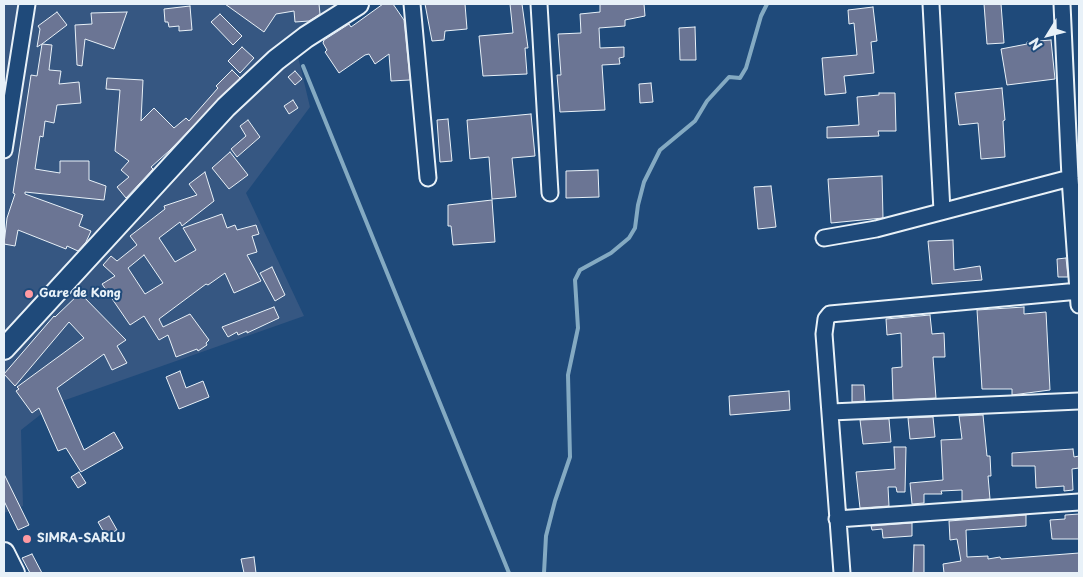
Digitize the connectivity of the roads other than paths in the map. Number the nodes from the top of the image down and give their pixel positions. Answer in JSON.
{"nodes":[{"id":1,"x":27,"y":4,"type":"edge"},
{"id":2,"x":358,"y":4,"type":"edge"},
{"id":3,"x":412,"y":4,"type":"edge"},
{"id":4,"x":539,"y":4,"type":"edge"},
{"id":5,"x":931,"y":4,"type":"edge"},
{"id":6,"x":1062,"y":4,"type":"edge"},
{"id":7,"x":4,"y":150,"type":"edge"},
{"id":8,"x":428,"y":178,"type":"dead end"},
{"id":9,"x":1070,"y":178,"type":"junction"},
{"id":10,"x":550,"y":193,"type":"dead end"},
{"id":11,"x":942,"y":211,"type":"junction"},
{"id":12,"x":824,"y":238,"type":"dead end"},
{"id":13,"x":1079,"y":295,"type":"edge"},
{"id":14,"x":4,"y":349,"type":"edge"},
{"id":15,"x":1079,"y":401,"type":"edge"},
{"id":16,"x":831,"y":412,"type":"junction"},
{"id":17,"x":1079,"y":502,"type":"edge"},
{"id":18,"x":837,"y":519,"type":"junction"},
{"id":19,"x":4,"y":553,"type":"edge"},
{"id":20,"x":14,"y":573,"type":"edge"},
{"id":21,"x":842,"y":573,"type":"edge"}],
"edges":[{"from":1,"to":7,"type":"street"},
{"from":2,"to":14,"type":"main road"},
{"from":3,"to":8,"type":"street"},
{"from":4,"to":10,"type":"street"},
{"from":5,"to":11,"type":"street"},
{"from":6,"to":9,"type":"street"},
{"from":9,"to":11,"type":"street"},
{"from":9,"to":13,"type":"street"},
{"from":11,"to":12,"type":"street"},
{"from":13,"to":16,"type":"street"},
{"from":15,"to":16,"type":"street"},
{"from":16,"to":18,"type":"street"},
{"from":17,"to":18,"type":"street"},
{"from":18,"to":21,"type":"street"},
{"from":19,"to":20,"type":"main road"}]}
